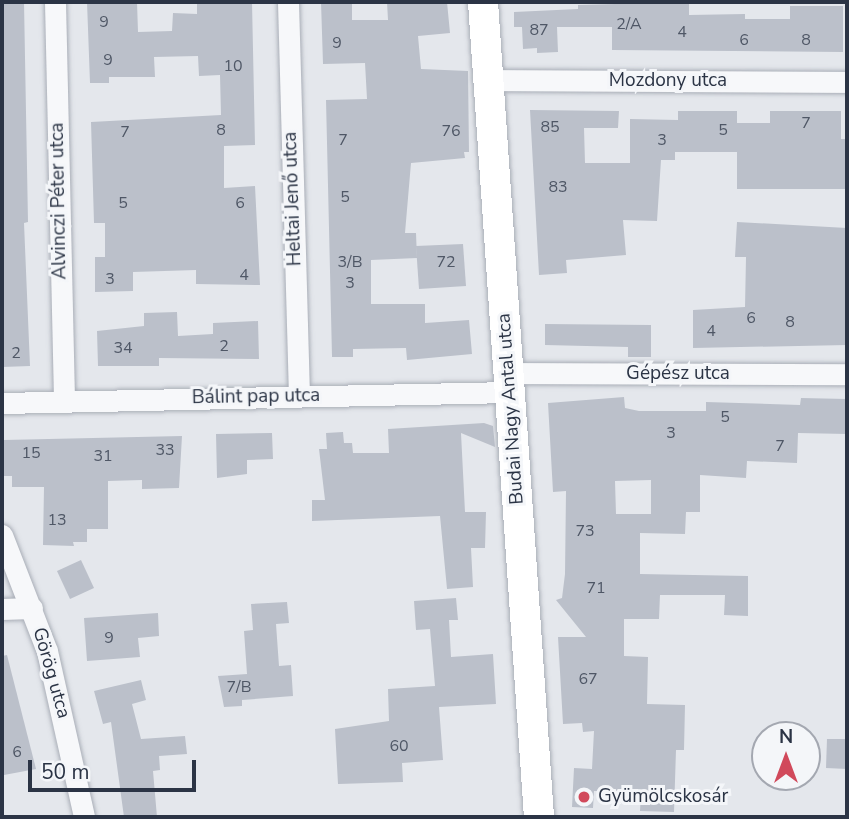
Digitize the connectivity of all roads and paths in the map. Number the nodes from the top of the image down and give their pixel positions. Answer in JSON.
{"nodes":[{"id":1,"x":55,"y":2,"type":"edge"},
{"id":2,"x":288,"y":2,"type":"edge"},
{"id":3,"x":483,"y":2,"type":"edge"},
{"id":4,"x":488,"y":80,"type":"junction"},
{"id":5,"x":847,"y":82,"type":"edge"},
{"id":6,"x":847,"y":374,"type":"edge"},
{"id":7,"x":510,"y":382,"type":"junction"},
{"id":8,"x":299,"y":396,"type":"junction"},
{"id":9,"x":64,"y":401,"type":"junction"},
{"id":10,"x":2,"y":403,"type":"edge"},
{"id":11,"x":2,"y":535,"type":"edge"},
{"id":12,"x":32,"y":608,"type":"junction"},
{"id":13,"x":2,"y":609,"type":"edge"},
{"id":14,"x":84,"y":817,"type":"edge"},
{"id":15,"x":539,"y":817,"type":"edge"}],
"edges":[{"from":1,"to":9,"type":"street","name":"Alvinczi Péter utca"},
{"from":2,"to":8,"type":"street","name":"Heltai Jenő utca"},
{"from":3,"to":4,"type":"street","name":"Budai Nagy Antal utca"},
{"from":4,"to":5,"type":"street","name":"Mozdony utca"},
{"from":4,"to":7,"type":"street","name":"Budai Nagy Antal utca"},
{"from":6,"to":7,"type":"street","name":"Gépész utca"},
{"from":7,"to":8,"type":"street","name":"Bálint pap utca"},
{"from":7,"to":15,"type":"street","name":"Budai Nagy Antal utca"},
{"from":8,"to":9,"type":"street","name":"Bálint pap utca"},
{"from":9,"to":10,"type":"street","name":"Bálint pap utca"},
{"from":11,"to":12,"type":"street","name":"Görög utca"},
{"from":12,"to":13,"type":"street"},
{"from":12,"to":14,"type":"street","name":"Görög utca"}]}
